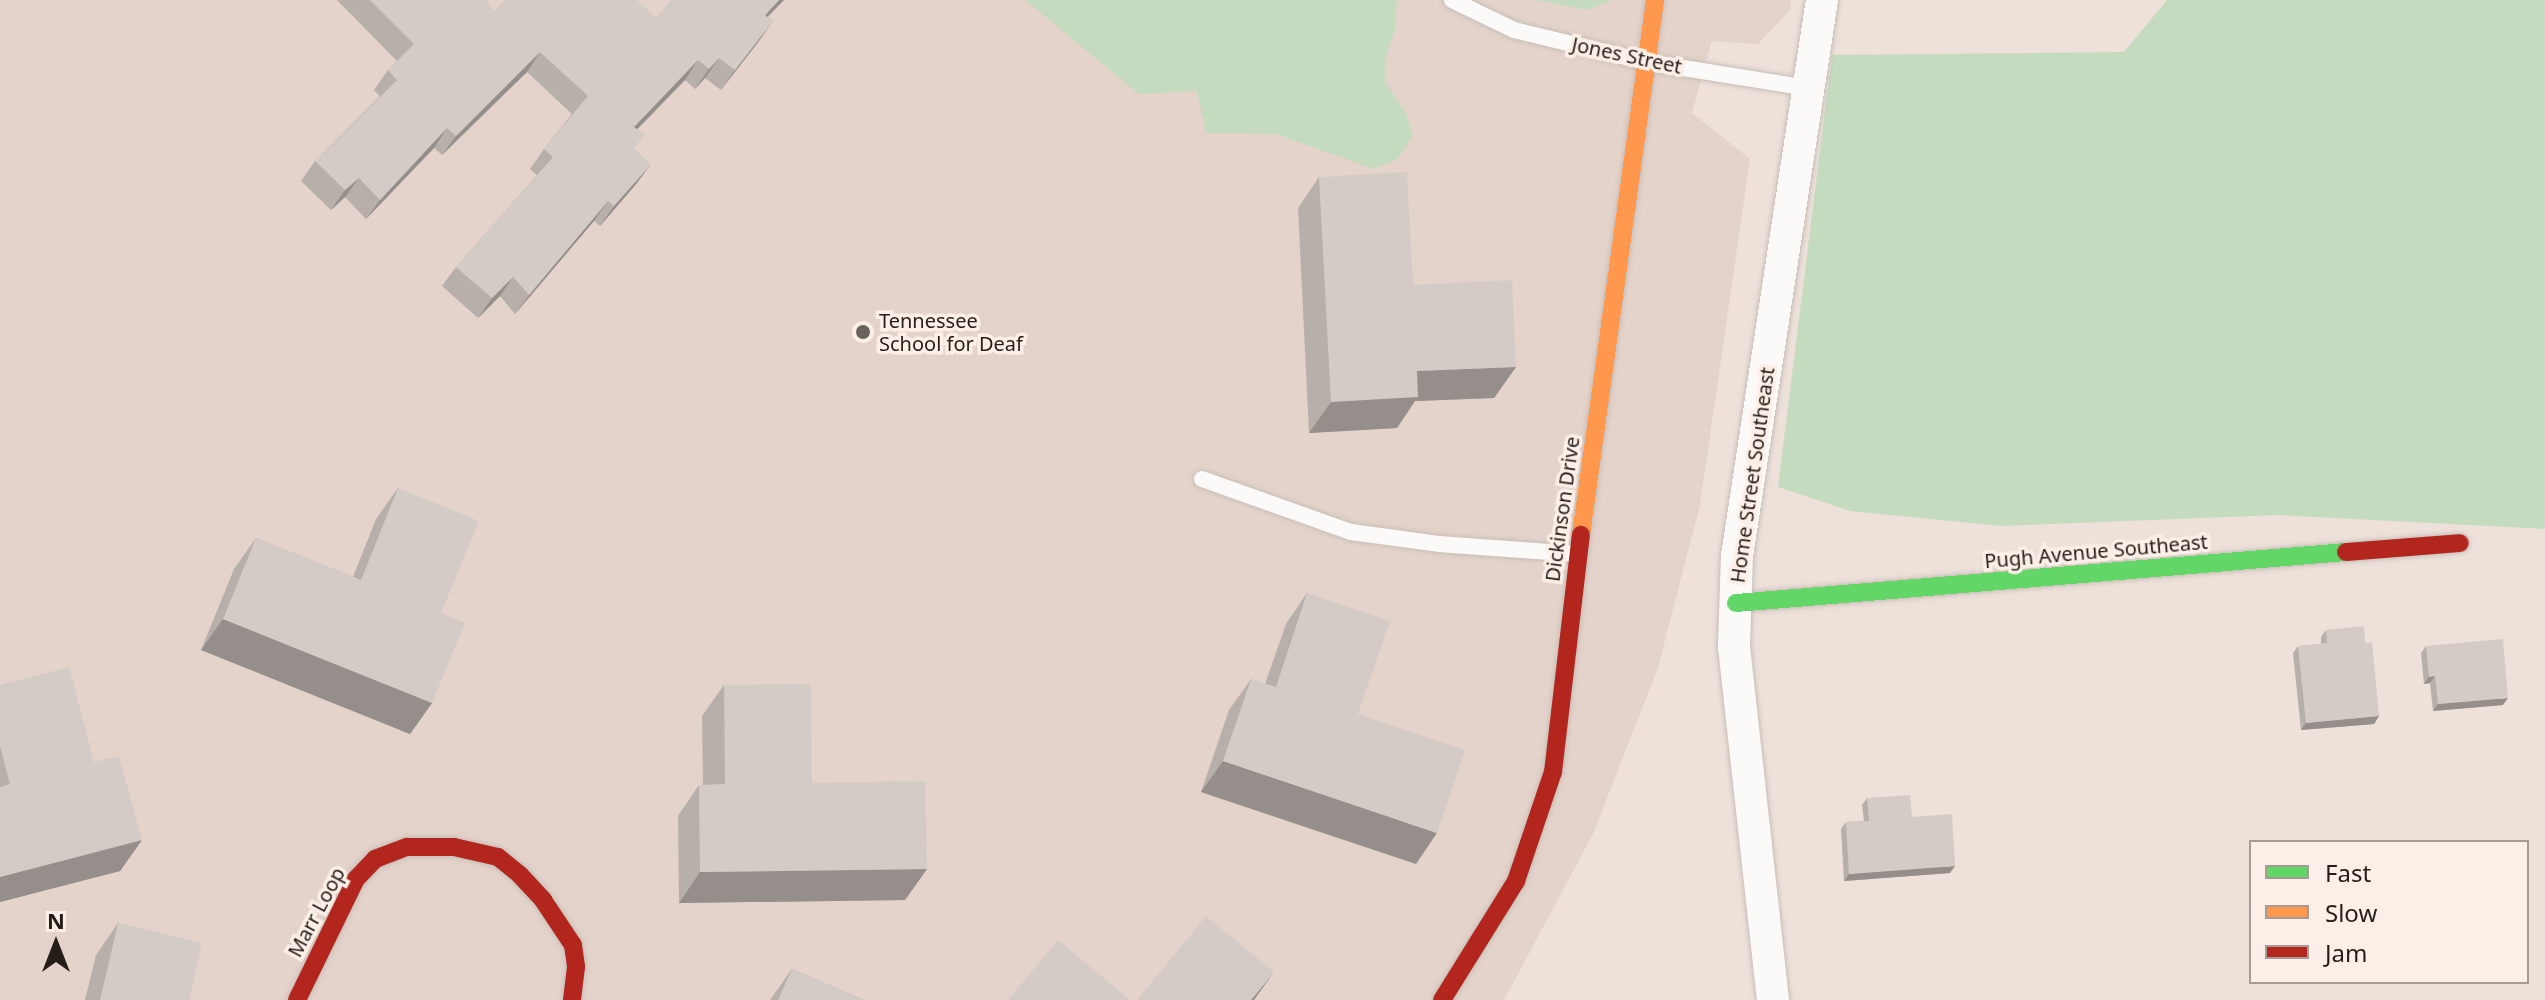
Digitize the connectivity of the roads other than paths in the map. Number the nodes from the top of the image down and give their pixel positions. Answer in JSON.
{"nodes":[{"id":1,"x":1452,"y":0,"type":"edge"},
{"id":2,"x":1655,"y":0,"type":"edge"},
{"id":3,"x":1822,"y":0,"type":"edge"},
{"id":4,"x":1646,"y":62,"type":"junction"},
{"id":5,"x":1809,"y":88,"type":"junction"},
{"id":6,"x":1202,"y":479,"type":"dead end"},
{"id":7,"x":2460,"y":543,"type":"dead end"},
{"id":8,"x":1578,"y":554,"type":"junction"},
{"id":9,"x":1736,"y":603,"type":"junction"},
{"id":10,"x":297,"y":1000,"type":"edge"},
{"id":11,"x":572,"y":1000,"type":"edge"},
{"id":12,"x":1442,"y":1000,"type":"edge"},
{"id":13,"x":1773,"y":1000,"type":"edge"}],
"edges":[{"from":1,"to":4,"type":"lane","name":"Jones Street"},
{"from":2,"to":4,"type":"street","name":"Dickinson Drive"},
{"from":3,"to":5,"type":"street","name":"Home Street Southeast"},
{"from":4,"to":5,"type":"lane","name":"Jones Street"},
{"from":4,"to":8,"type":"street","name":"Dickinson Drive"},
{"from":5,"to":9,"type":"street","name":"Home Street Southeast"},
{"from":6,"to":8,"type":"lane"},
{"from":7,"to":9,"type":"street","name":"Pugh Avenue Southeast"},
{"from":8,"to":12,"type":"street","name":"Dickinson Drive"},
{"from":9,"to":13,"type":"street","name":"Home Street Southeast"},
{"from":10,"to":11,"type":"street","name":"Marr Loop"}]}
